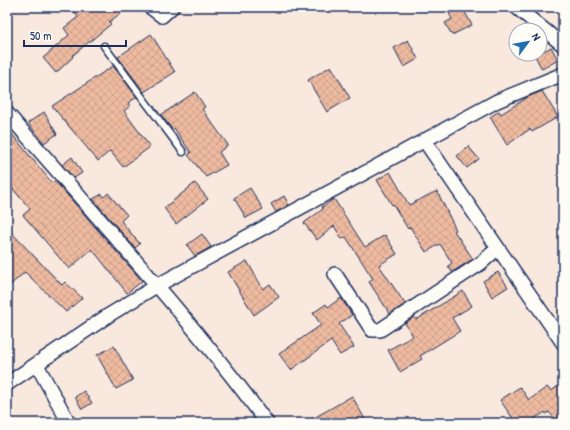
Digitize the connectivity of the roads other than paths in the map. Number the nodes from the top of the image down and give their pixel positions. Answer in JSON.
{"nodes":[{"id":1,"x":150,"y":7,"type":"edge"},
{"id":2,"x":172,"y":7,"type":"edge"},
{"id":3,"x":516,"y":7,"type":"edge"},
{"id":4,"x":563,"y":45,"type":"edge"},
{"id":5,"x":104,"y":46,"type":"dead end"},
{"id":6,"x":563,"y":74,"type":"edge"},
{"id":7,"x":7,"y":113,"type":"edge"},
{"id":8,"x":424,"y":140,"type":"junction"},
{"id":9,"x":183,"y":152,"type":"dead end"},
{"id":10,"x":498,"y":248,"type":"junction"},
{"id":11,"x":335,"y":274,"type":"dead end"},
{"id":12,"x":158,"y":285,"type":"junction"},
{"id":13,"x":563,"y":343,"type":"edge"},
{"id":14,"x":37,"y":366,"type":"junction"},
{"id":15,"x":7,"y":384,"type":"edge"},
{"id":16,"x":69,"y":423,"type":"edge"},
{"id":17,"x":267,"y":423,"type":"edge"}],
"edges":[{"from":1,"to":2,"type":"street"},
{"from":3,"to":4,"type":"street"},
{"from":5,"to":9,"type":"lane"},
{"from":6,"to":8,"type":"street"},
{"from":7,"to":12,"type":"street"},
{"from":8,"to":10,"type":"street"},
{"from":8,"to":12,"type":"street"},
{"from":10,"to":11,"type":"street"},
{"from":10,"to":13,"type":"street"},
{"from":12,"to":14,"type":"street"},
{"from":12,"to":17,"type":"street"},
{"from":14,"to":15,"type":"street"},
{"from":14,"to":16,"type":"street"}]}
